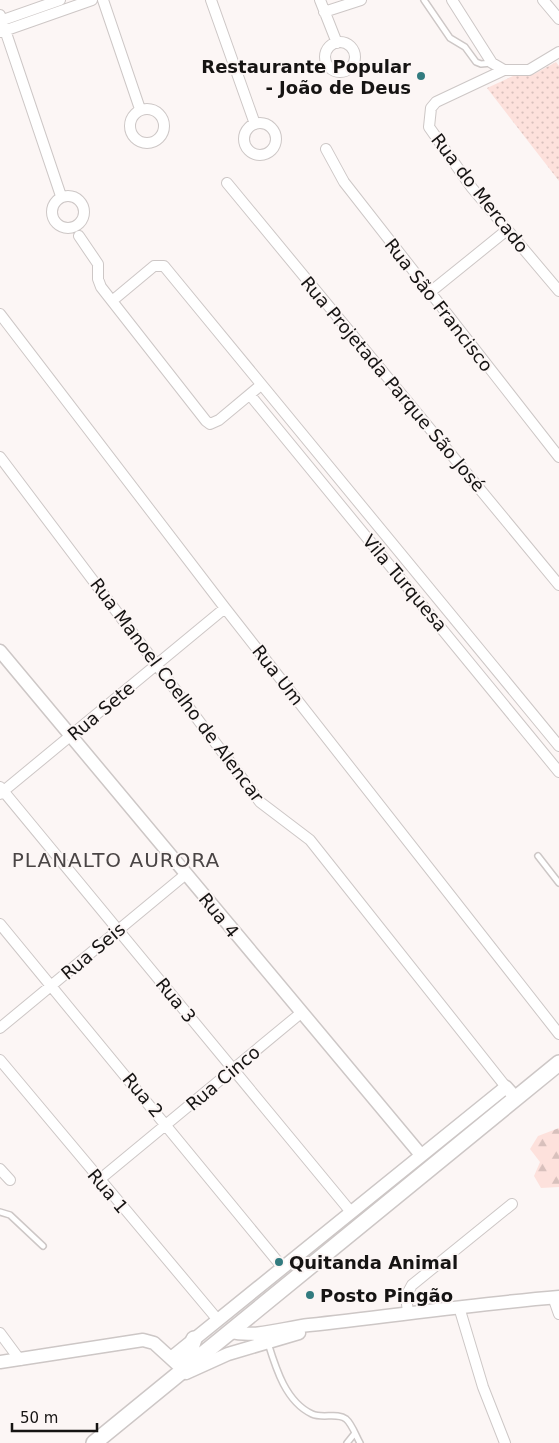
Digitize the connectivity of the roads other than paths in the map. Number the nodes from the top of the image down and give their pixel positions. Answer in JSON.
{"nodes":[{"id":1,"x":60,"y":0,"type":"edge"},
{"id":2,"x":92,"y":0,"type":"edge"},
{"id":3,"x":104,"y":0,"type":"edge"},
{"id":4,"x":211,"y":0,"type":"edge"},
{"id":5,"x":320,"y":0,"type":"edge"},
{"id":6,"x":361,"y":0,"type":"edge"},
{"id":7,"x":424,"y":0,"type":"edge"},
{"id":8,"x":452,"y":0,"type":"edge"},
{"id":9,"x":543,"y":0,"type":"edge"},
{"id":10,"x":324,"y":12,"type":"junction"},
{"id":11,"x":559,"y":19,"type":"edge"},
{"id":12,"x":2,"y":24,"type":"edge"},
{"id":13,"x":337,"y":43,"type":"dead end"},
{"id":14,"x":559,"y":52,"type":"edge"},
{"id":15,"x":492,"y":63,"type":"junction"},
{"id":16,"x":504,"y":70,"type":"junction"},
{"id":17,"x":140,"y":109,"type":"dead end"},
{"id":18,"x":255,"y":124,"type":"dead end"},
{"id":19,"x":326,"y":149,"type":"dead end"},
{"id":20,"x":227,"y":183,"type":"dead end"},
{"id":21,"x":61,"y":196,"type":"dead end"},
{"id":22,"x":507,"y":230,"type":"junction"},
{"id":23,"x":79,"y":236,"type":"dead end"},
{"id":24,"x":559,"y":291,"type":"edge"},
{"id":25,"x":429,"y":293,"type":"junction"},
{"id":26,"x":112,"y":302,"type":"junction"},
{"id":27,"x":2,"y":320,"type":"edge"},
{"id":28,"x":261,"y":385,"type":"junction"},
{"id":29,"x":250,"y":395,"type":"junction"},
{"id":30,"x":0,"y":457,"type":"edge"},
{"id":31,"x":559,"y":457,"type":"edge"},
{"id":32,"x":348,"y":490,"type":"junction"},
{"id":33,"x":337,"y":500,"type":"junction"},
{"id":34,"x":559,"y":585,"type":"edge"},
{"id":35,"x":225,"y":608,"type":"junction"},
{"id":36,"x":470,"y":636,"type":"junction"},
{"id":37,"x":457,"y":646,"type":"junction"},
{"id":38,"x":0,"y":651,"type":"edge"},
{"id":39,"x":157,"y":665,"type":"junction"},
{"id":40,"x":70,"y":736,"type":"junction"},
{"id":41,"x":559,"y":746,"type":"edge"},
{"id":42,"x":559,"y":772,"type":"edge"},
{"id":43,"x":1,"y":791,"type":"edge"},
{"id":44,"x":538,"y":856,"type":"dead end"},
{"id":45,"x":186,"y":874,"type":"junction"},
{"id":46,"x":559,"y":882,"type":"edge"},
{"id":47,"x":0,"y":924,"type":"edge"},
{"id":48,"x":119,"y":930,"type":"junction"},
{"id":49,"x":51,"y":985,"type":"junction"},
{"id":50,"x":301,"y":1013,"type":"junction"},
{"id":51,"x":0,"y":1028,"type":"edge"},
{"id":52,"x":559,"y":1034,"type":"edge"},
{"id":53,"x":0,"y":1060,"type":"edge"},
{"id":54,"x":559,"y":1063,"type":"edge"},
{"id":55,"x":233,"y":1070,"type":"junction"},
{"id":56,"x":511,"y":1092,"type":"junction"},
{"id":57,"x":167,"y":1124,"type":"junction"},
{"id":58,"x":421,"y":1155,"type":"junction"},
{"id":59,"x":0,"y":1169,"type":"edge"},
{"id":60,"x":10,"y":1180,"type":"dead end"},
{"id":61,"x":99,"y":1180,"type":"junction"},
{"id":62,"x":512,"y":1204,"type":"dead end"},
{"id":63,"x":0,"y":1212,"type":"edge"},
{"id":64,"x":351,"y":1212,"type":"junction"},
{"id":65,"x":43,"y":1246,"type":"dead end"},
{"id":66,"x":283,"y":1268,"type":"junction"},
{"id":67,"x":556,"y":1297,"type":"edge"},
{"id":68,"x":459,"y":1307,"type":"junction"},
{"id":69,"x":408,"y":1312,"type":"junction"},
{"id":70,"x":559,"y":1314,"type":"edge"},
{"id":71,"x":218,"y":1320,"type":"junction"},
{"id":72,"x":357,"y":1320,"type":"junction"},
{"id":73,"x":230,"y":1332,"type":"junction"},
{"id":74,"x":0,"y":1333,"type":"edge"},
{"id":75,"x":194,"y":1339,"type":"junction"},
{"id":76,"x":267,"y":1342,"type":"junction"},
{"id":77,"x":171,"y":1358,"type":"junction"},
{"id":78,"x":20,"y":1360,"type":"junction"},
{"id":79,"x":0,"y":1362,"type":"edge"},
{"id":80,"x":177,"y":1375,"type":"junction"},
{"id":81,"x":355,"y":1434,"type":"junction"},
{"id":82,"x":94,"y":1443,"type":"edge"},
{"id":83,"x":347,"y":1443,"type":"edge"},
{"id":84,"x":360,"y":1443,"type":"edge"},
{"id":85,"x":505,"y":1443,"type":"edge"}],
"edges":[{"from":1,"to":12,"type":"street"},
{"from":2,"to":12,"type":"street"},
{"from":3,"to":17,"type":"street"},
{"from":4,"to":18,"type":"street"},
{"from":5,"to":10,"type":"street"},
{"from":6,"to":10,"type":"street"},
{"from":7,"to":15,"type":"lane"},
{"from":8,"to":15,"type":"street"},
{"from":9,"to":11,"type":"street"},
{"from":10,"to":13,"type":"street"},
{"from":12,"to":21,"type":"street"},
{"from":14,"to":16,"type":"street"},
{"from":15,"to":16,"type":"street"},
{"from":16,"to":22,"type":"street","name":"Rua do Mercado"},
{"from":19,"to":25,"type":"street","name":"Rua São Francisco"},
{"from":20,"to":34,"type":"street","name":"Rua Projetada Parque São José"},
{"from":22,"to":24,"type":"street","name":"Rua do Mercado"},
{"from":22,"to":25,"type":"street"},
{"from":23,"to":26,"type":"street"},
{"from":25,"to":31,"type":"street","name":"Rua São Francisco"},
{"from":26,"to":28,"type":"street","name":"Vila Turquesa"},
{"from":26,"to":29,"type":"street"},
{"from":27,"to":35,"type":"street","name":"Rua Um"},
{"from":28,"to":29,"type":"street"},
{"from":28,"to":32,"type":"street","name":"Vila Turquesa"},
{"from":29,"to":33,"type":"street","name":"Vila Turquesa"},
{"from":30,"to":39,"type":"street","name":"Rua Manoel Coelho de Alencar"},
{"from":32,"to":33,"type":"street"},
{"from":32,"to":36,"type":"street","name":"Vila Turquesa"},
{"from":33,"to":37,"type":"street","name":"Vila Turquesa"},
{"from":35,"to":39,"type":"street","name":"Rua Sete"},
{"from":35,"to":52,"type":"street","name":"Rua Um"},
{"from":36,"to":37,"type":"street"},
{"from":36,"to":41,"type":"street","name":"Vila Turquesa"},
{"from":37,"to":42,"type":"street","name":"Vila Turquesa"},
{"from":38,"to":40,"type":"street","name":"Rua 4"},
{"from":39,"to":40,"type":"street","name":"Rua Sete"},
{"from":39,"to":56,"type":"street","name":"Rua Manoel Coelho de Alencar"},
{"from":40,"to":43,"type":"street","name":"Rua Sete"},
{"from":40,"to":45,"type":"street","name":"Rua 4"},
{"from":43,"to":48,"type":"street","name":"Rua 3"},
{"from":44,"to":46,"type":"lane"},
{"from":45,"to":48,"type":"street","name":"Rua Seis"},
{"from":45,"to":50,"type":"street","name":"Rua 4"},
{"from":47,"to":49,"type":"street","name":"Rua 2"},
{"from":48,"to":49,"type":"street","name":"Rua Seis"},
{"from":48,"to":55,"type":"street","name":"Rua 3"},
{"from":49,"to":51,"type":"street","name":"Rua Seis"},
{"from":49,"to":57,"type":"street","name":"Rua 2"},
{"from":50,"to":55,"type":"street","name":"Rua Cinco"},
{"from":50,"to":58,"type":"street","name":"Rua 4"},
{"from":53,"to":61,"type":"street","name":"Rua 1"},
{"from":54,"to":56,"type":"main road"},
{"from":55,"to":57,"type":"street","name":"Rua Cinco"},
{"from":55,"to":64,"type":"street","name":"Rua 3"},
{"from":56,"to":58,"type":"street"},
{"from":56,"to":73,"type":"main road"},
{"from":57,"to":61,"type":"street","name":"Rua Cinco"},
{"from":57,"to":66,"type":"street","name":"Rua 2"},
{"from":58,"to":64,"type":"street"},
{"from":59,"to":60,"type":"street"},
{"from":61,"to":71,"type":"street","name":"Rua 1"},
{"from":62,"to":69,"type":"street"},
{"from":63,"to":65,"type":"lane"},
{"from":64,"to":66,"type":"street"},
{"from":66,"to":71,"type":"street"},
{"from":67,"to":68,"type":"street"},
{"from":67,"to":70,"type":"street"},
{"from":68,"to":69,"type":"street"},
{"from":68,"to":85,"type":"street"},
{"from":69,"to":72,"type":"street"},
{"from":71,"to":75,"type":"street"},
{"from":72,"to":73,"type":"street"},
{"from":72,"to":76,"type":"street"},
{"from":73,"to":80,"type":"main road"},
{"from":74,"to":78,"type":"street"},
{"from":75,"to":77,"type":"street"},
{"from":75,"to":80,"type":"main road"},
{"from":76,"to":80,"type":"street"},
{"from":76,"to":81,"type":"lane"},
{"from":77,"to":78,"type":"street"},
{"from":77,"to":80,"type":"street"},
{"from":78,"to":79,"type":"street"},
{"from":80,"to":82,"type":"main road"},
{"from":81,"to":83,"type":"lane"},
{"from":81,"to":84,"type":"lane"}]}
